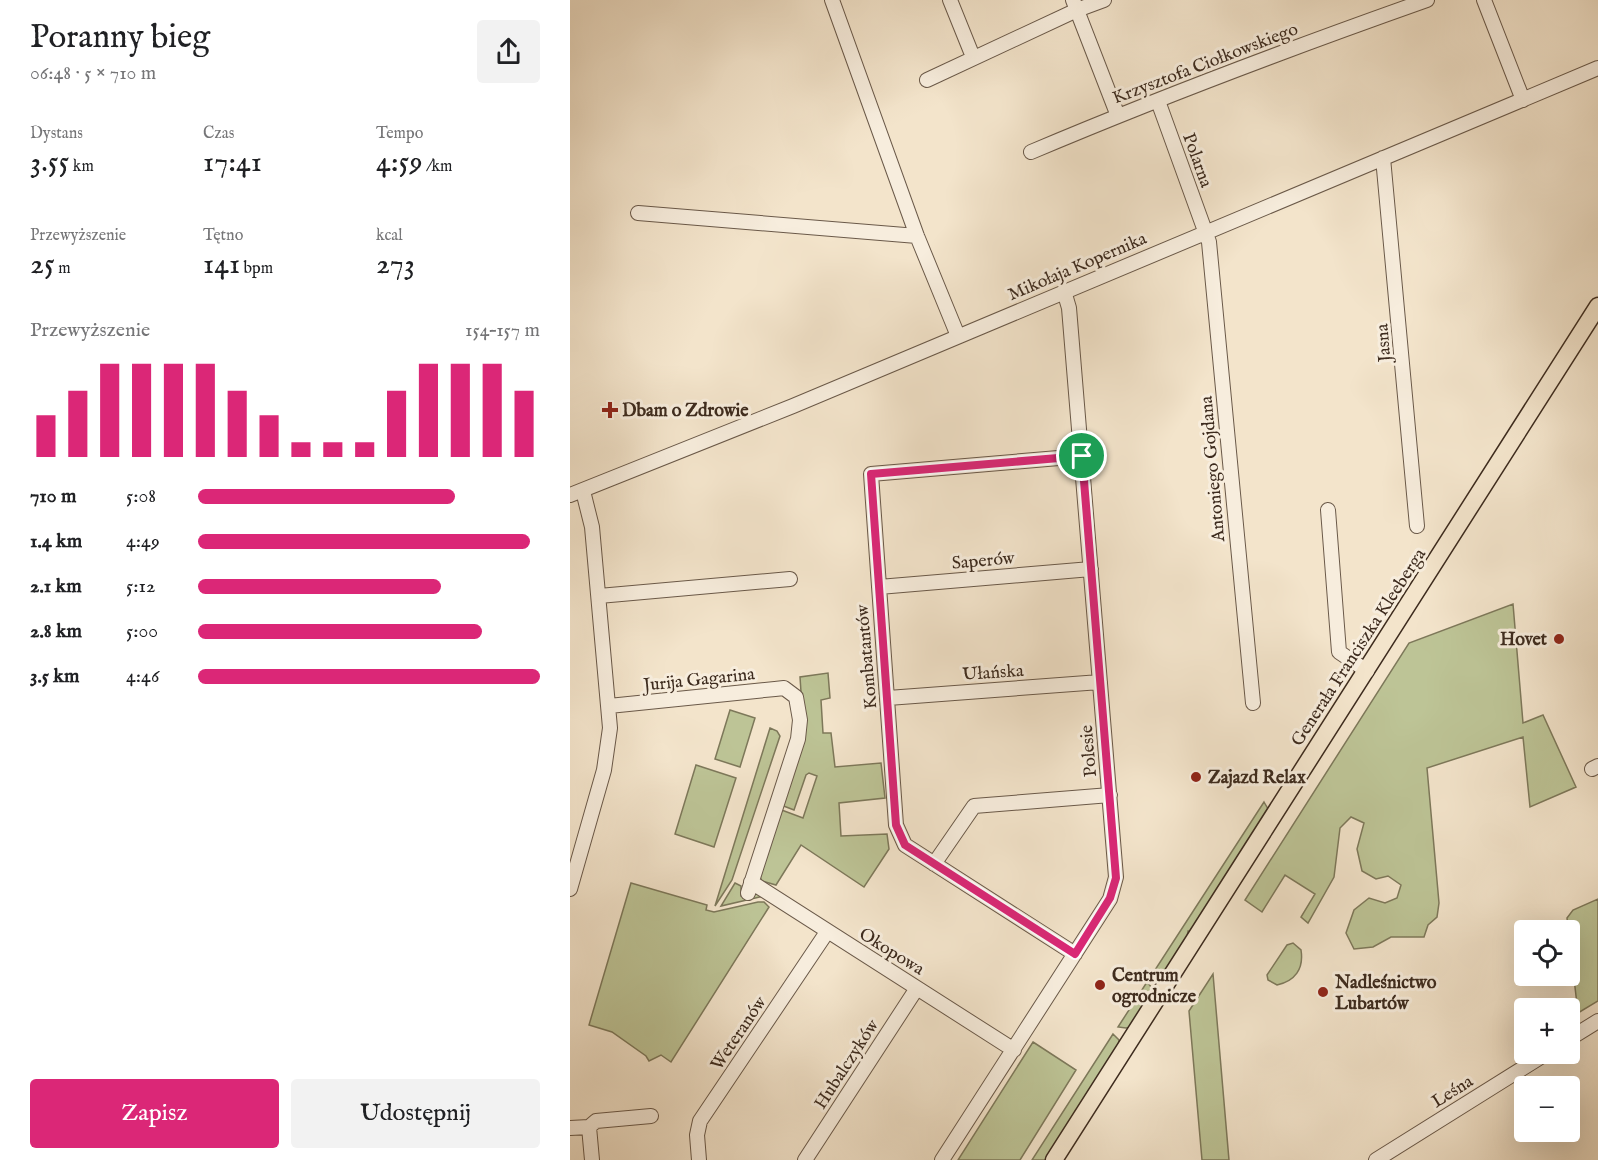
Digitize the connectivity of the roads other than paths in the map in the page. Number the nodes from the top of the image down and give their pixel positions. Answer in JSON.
{"nodes":[{"id":1,"x":832,"y":0,"type":"edge"},
{"id":2,"x":950,"y":0,"type":"edge"},
{"id":3,"x":1104,"y":0,"type":"edge"},
{"id":4,"x":1427,"y":0,"type":"edge"},
{"id":5,"x":1484,"y":0,"type":"edge"},
{"id":6,"x":1075,"y":5,"type":"edge"},
{"id":7,"x":973,"y":57,"type":"junction"},
{"id":8,"x":1598,"y":68,"type":"edge"},
{"id":9,"x":927,"y":80,"type":"dead end"},
{"id":10,"x":1523,"y":100,"type":"junction"},
{"id":11,"x":1158,"y":101,"type":"junction"},
{"id":12,"x":1118,"y":116,"type":"junction"},
{"id":13,"x":1031,"y":152,"type":"dead end"},
{"id":14,"x":1383,"y":158,"type":"junction"},
{"id":15,"x":638,"y":213,"type":"dead end"},
{"id":16,"x":1206,"y":232,"type":"junction"},
{"id":17,"x":917,"y":236,"type":"junction"},
{"id":18,"x":1064,"y":291,"type":"junction"},
{"id":19,"x":1598,"y":306,"type":"edge"},
{"id":20,"x":958,"y":336,"type":"junction"},
{"id":21,"x":1082,"y":456,"type":"junction"},
{"id":22,"x":577,"y":493,"type":"edge"},
{"id":23,"x":1328,"y":510,"type":"dead end"},
{"id":24,"x":1416,"y":526,"type":"dead end"},
{"id":25,"x":1091,"y":569,"type":"junction"},
{"id":26,"x":790,"y":579,"type":"dead end"},
{"id":27,"x":879,"y":587,"type":"junction"},
{"id":28,"x":599,"y":596,"type":"junction"},
{"id":29,"x":1367,"y":671,"type":"junction"},
{"id":30,"x":1100,"y":682,"type":"junction"},
{"id":31,"x":888,"y":698,"type":"junction"},
{"id":32,"x":1253,"y":703,"type":"dead end"},
{"id":33,"x":609,"y":706,"type":"junction"},
{"id":34,"x":1110,"y":795,"type":"junction"},
{"id":35,"x":934,"y":864,"type":"junction"},
{"id":36,"x":749,"y":887,"type":"joint"},
{"id":37,"x":570,"y":889,"type":"edge"},
{"id":38,"x":827,"y":932,"type":"junction"},
{"id":39,"x":1075,"y":954,"type":"junction"},
{"id":40,"x":917,"y":988,"type":"junction"},
{"id":41,"x":1598,"y":1021,"type":"edge"},
{"id":42,"x":1580,"y":1032,"type":"edge"},
{"id":43,"x":1014,"y":1050,"type":"junction"},
{"id":44,"x":1529,"y":1064,"type":"edge"},
{"id":45,"x":651,"y":1116,"type":"dead end"},
{"id":46,"x":589,"y":1127,"type":"junction"},
{"id":47,"x":570,"y":1128,"type":"edge"},
{"id":48,"x":592,"y":1160,"type":"edge"},
{"id":49,"x":699,"y":1160,"type":"edge"},
{"id":50,"x":805,"y":1160,"type":"edge"},
{"id":51,"x":942,"y":1160,"type":"edge"},
{"id":52,"x":1054,"y":1160,"type":"edge"},
{"id":53,"x":1376,"y":1160,"type":"edge"}],
"edges":[{"from":1,"to":17,"type":"street"},
{"from":2,"to":7,"type":"street"},
{"from":3,"to":6,"type":"street"},
{"from":4,"to":11,"type":"street","name":"Krzysztofa Ciołkowskiego"},
{"from":5,"to":10,"type":"street"},
{"from":6,"to":7,"type":"street"},
{"from":6,"to":12,"type":"street"},
{"from":7,"to":9,"type":"street"},
{"from":8,"to":10,"type":"street","name":"Mikołaja Kopernika"},
{"from":10,"to":14,"type":"street","name":"Mikołaja Kopernika"},
{"from":11,"to":12,"type":"street","name":"Krzysztofa Ciołkowskiego"},
{"from":11,"to":16,"type":"street","name":"Polarna"},
{"from":12,"to":13,"type":"street","name":"Krzysztofa Ciołkowskiego"},
{"from":14,"to":16,"type":"street","name":"Mikołaja Kopernika"},
{"from":14,"to":24,"type":"street","name":"Jasna"},
{"from":15,"to":17,"type":"street"},
{"from":16,"to":18,"type":"street","name":"Mikołaja Kopernika"},
{"from":16,"to":32,"type":"street","name":"Antoniego Gojdana"},
{"from":17,"to":20,"type":"street"},
{"from":18,"to":20,"type":"street","name":"Mikołaja Kopernika"},
{"from":18,"to":21,"type":"street","name":"Polesie"},
{"from":19,"to":29,"type":"main road","name":"Generała Franciszka Kleeberga"},
{"from":20,"to":22,"type":"street","name":"Mikołaja Kopernika"},
{"from":21,"to":25,"type":"street","name":"Polesie"},
{"from":21,"to":27,"type":"street","name":"Kombatantów"},
{"from":22,"to":28,"type":"street"},
{"from":23,"to":29,"type":"street"},
{"from":25,"to":27,"type":"street","name":"Saperów"},
{"from":25,"to":30,"type":"street","name":"Polesie"},
{"from":26,"to":28,"type":"street"},
{"from":27,"to":31,"type":"street","name":"Kombatantów"},
{"from":28,"to":33,"type":"street"},
{"from":29,"to":52,"type":"main road","name":"Generała Franciszka Kleeberga"},
{"from":30,"to":31,"type":"street","name":"Ułańska"},
{"from":30,"to":34,"type":"street","name":"Polesie"},
{"from":31,"to":35,"type":"street","name":"Kombatantów"},
{"from":33,"to":36,"type":"street","name":"Jurija Gagarina"},
{"from":33,"to":37,"type":"street"},
{"from":34,"to":35,"type":"street"},
{"from":34,"to":39,"type":"street","name":"Polesie"},
{"from":35,"to":39,"type":"street","name":"Kombatantów"},
{"from":36,"to":38,"type":"street","name":"Okopowa"},
{"from":38,"to":40,"type":"street","name":"Okopowa"},
{"from":38,"to":49,"type":"street","name":"Weteranów"},
{"from":39,"to":43,"type":"street","name":"Polesie"},
{"from":40,"to":43,"type":"street","name":"Okopowa"},
{"from":40,"to":50,"type":"street","name":"Hubalczyków"},
{"from":41,"to":42,"type":"street"},
{"from":43,"to":51,"type":"street","name":"Polesie"},
{"from":44,"to":53,"type":"street","name":"Leśna"},
{"from":45,"to":46,"type":"street"},
{"from":46,"to":47,"type":"street"},
{"from":46,"to":48,"type":"street"}]}
